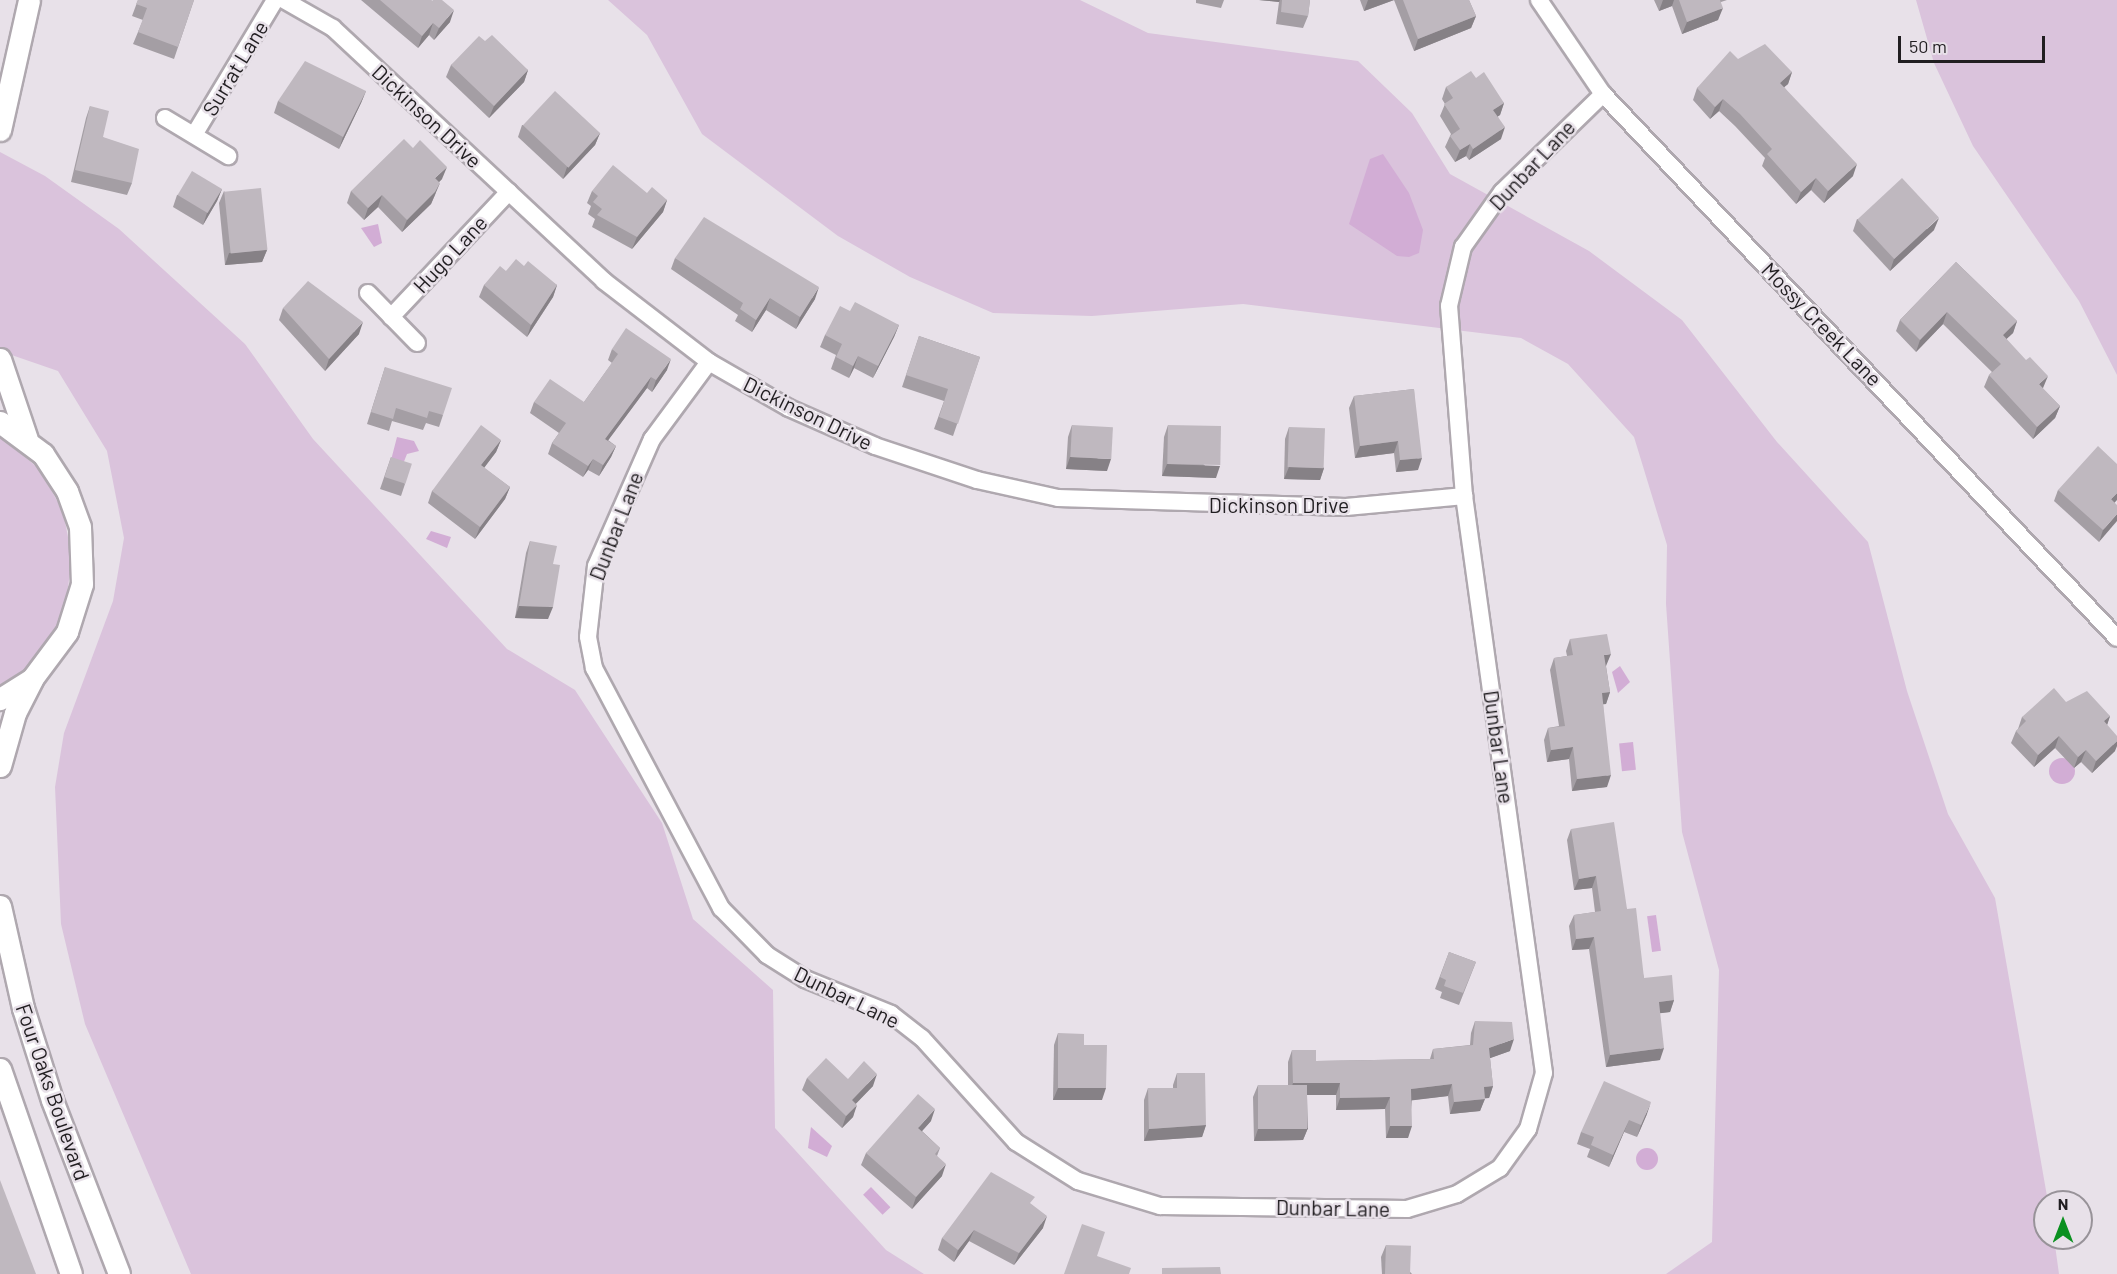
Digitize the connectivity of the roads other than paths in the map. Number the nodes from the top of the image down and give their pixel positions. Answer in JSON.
{"nodes":[{"id":1,"x":29,"y":0,"type":"edge"},
{"id":2,"x":275,"y":0,"type":"edge"},
{"id":3,"x":284,"y":0,"type":"edge"},
{"id":4,"x":1539,"y":0,"type":"edge"},
{"id":5,"x":1602,"y":94,"type":"junction"},
{"id":6,"x":165,"y":118,"type":"dead end"},
{"id":7,"x":0,"y":130,"type":"edge"},
{"id":8,"x":194,"y":135,"type":"junction"},
{"id":9,"x":228,"y":156,"type":"dead end"},
{"id":10,"x":508,"y":192,"type":"junction"},
{"id":11,"x":368,"y":293,"type":"dead end"},
{"id":12,"x":391,"y":316,"type":"junction"},
{"id":13,"x":417,"y":343,"type":"dead end"},
{"id":14,"x":0,"y":359,"type":"edge"},
{"id":15,"x":709,"y":362,"type":"junction"},
{"id":16,"x":0,"y":422,"type":"edge"},
{"id":17,"x":27,"y":438,"type":"junction"},
{"id":18,"x":1464,"y":496,"type":"junction"},
{"id":19,"x":2117,"y":638,"type":"edge"},
{"id":20,"x":32,"y":679,"type":"junction"},
{"id":21,"x":0,"y":699,"type":"edge"},
{"id":22,"x":0,"y":766,"type":"edge"},
{"id":23,"x":0,"y":906,"type":"edge"},
{"id":24,"x":0,"y":1069,"type":"edge"},
{"id":25,"x":71,"y":1274,"type":"edge"},
{"id":26,"x":119,"y":1274,"type":"edge"}],
"edges":[{"from":1,"to":7,"type":"street"},
{"from":2,"to":8,"type":"street","name":"Surrat Lane"},
{"from":3,"to":10,"type":"street","name":"Dickinson Drive"},
{"from":4,"to":5,"type":"street","name":"Mossy Creek Lane"},
{"from":5,"to":18,"type":"street","name":"Dunbar Lane"},
{"from":5,"to":19,"type":"street","name":"Mossy Creek Lane"},
{"from":6,"to":8,"type":"street"},
{"from":8,"to":9,"type":"street"},
{"from":10,"to":12,"type":"street","name":"Hugo Lane"},
{"from":10,"to":15,"type":"street","name":"Dickinson Drive"},
{"from":11,"to":12,"type":"street"},
{"from":12,"to":13,"type":"street"},
{"from":14,"to":17,"type":"street"},
{"from":15,"to":18,"type":"street","name":"Dickinson Drive"},
{"from":15,"to":18,"type":"street","name":"Dunbar Lane"},
{"from":16,"to":17,"type":"street"},
{"from":17,"to":20,"type":"street"},
{"from":20,"to":21,"type":"street"},
{"from":20,"to":22,"type":"street"},
{"from":23,"to":26,"type":"street","name":"Four Oaks Boulevard"},
{"from":24,"to":25,"type":"street","name":"Four Oaks Boulevard"}]}
